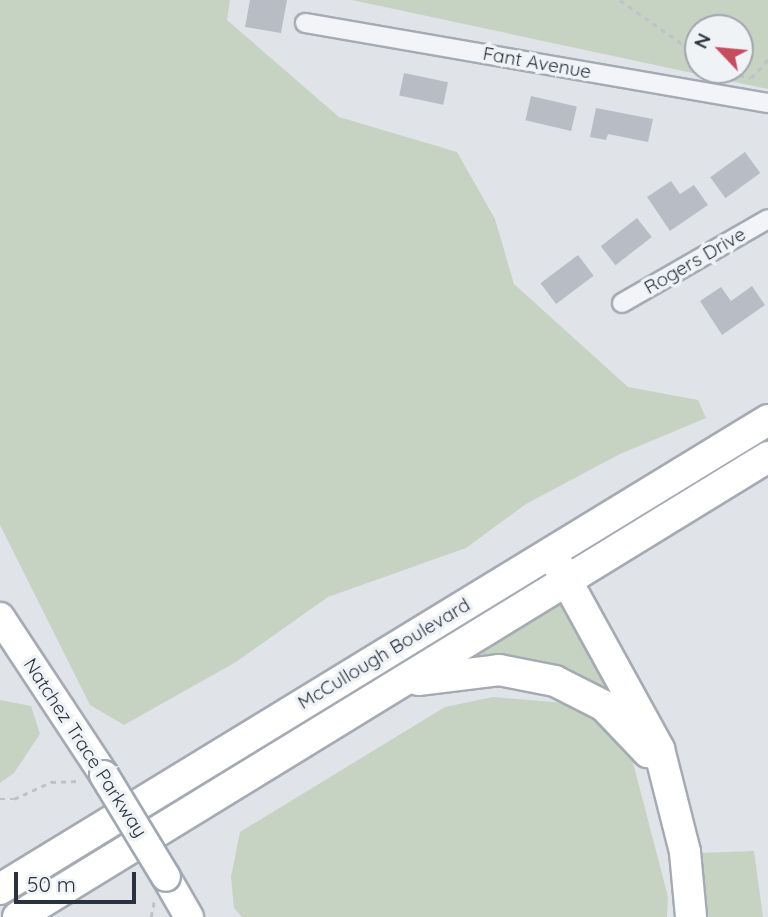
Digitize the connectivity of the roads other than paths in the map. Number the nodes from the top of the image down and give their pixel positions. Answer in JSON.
{"nodes":[{"id":1,"x":305,"y":23,"type":"dead end"},
{"id":2,"x":768,"y":103,"type":"edge"},
{"id":3,"x":768,"y":219,"type":"edge"},
{"id":4,"x":622,"y":303,"type":"dead end"},
{"id":5,"x":768,"y":420,"type":"edge"},
{"id":6,"x":768,"y":457,"type":"edge"},
{"id":7,"x":550,"y":553,"type":"junction"},
{"id":8,"x":568,"y":580,"type":"junction"},
{"id":9,"x":0,"y":617,"type":"edge"},
{"id":10,"x":400,"y":683,"type":"junction"},
{"id":11,"x":669,"y":779,"type":"junction"},
{"id":12,"x":0,"y":889,"type":"edge"},
{"id":13,"x":18,"y":917,"type":"edge"},
{"id":14,"x":189,"y":917,"type":"edge"},
{"id":15,"x":691,"y":917,"type":"edge"}],
"edges":[{"from":1,"to":2,"type":"street","name":"Fant Avenue"},
{"from":3,"to":4,"type":"street","name":"Rogers Drive"},
{"from":5,"to":7,"type":"highway","name":"McCullough Boulevard"},
{"from":6,"to":8,"type":"highway","name":"McCullough Boulevard"},
{"from":7,"to":8,"type":"highway"},
{"from":7,"to":12,"type":"highway","name":"McCullough Boulevard"},
{"from":8,"to":10,"type":"highway","name":"McCullough Boulevard"},
{"from":8,"to":11,"type":"highway"},
{"from":9,"to":14,"type":"main road","name":"Natchez Trace Parkway","bridge":true},
{"from":10,"to":11,"type":"highway"},
{"from":10,"to":13,"type":"highway","name":"McCullough Boulevard"},
{"from":11,"to":15,"type":"highway"}]}
